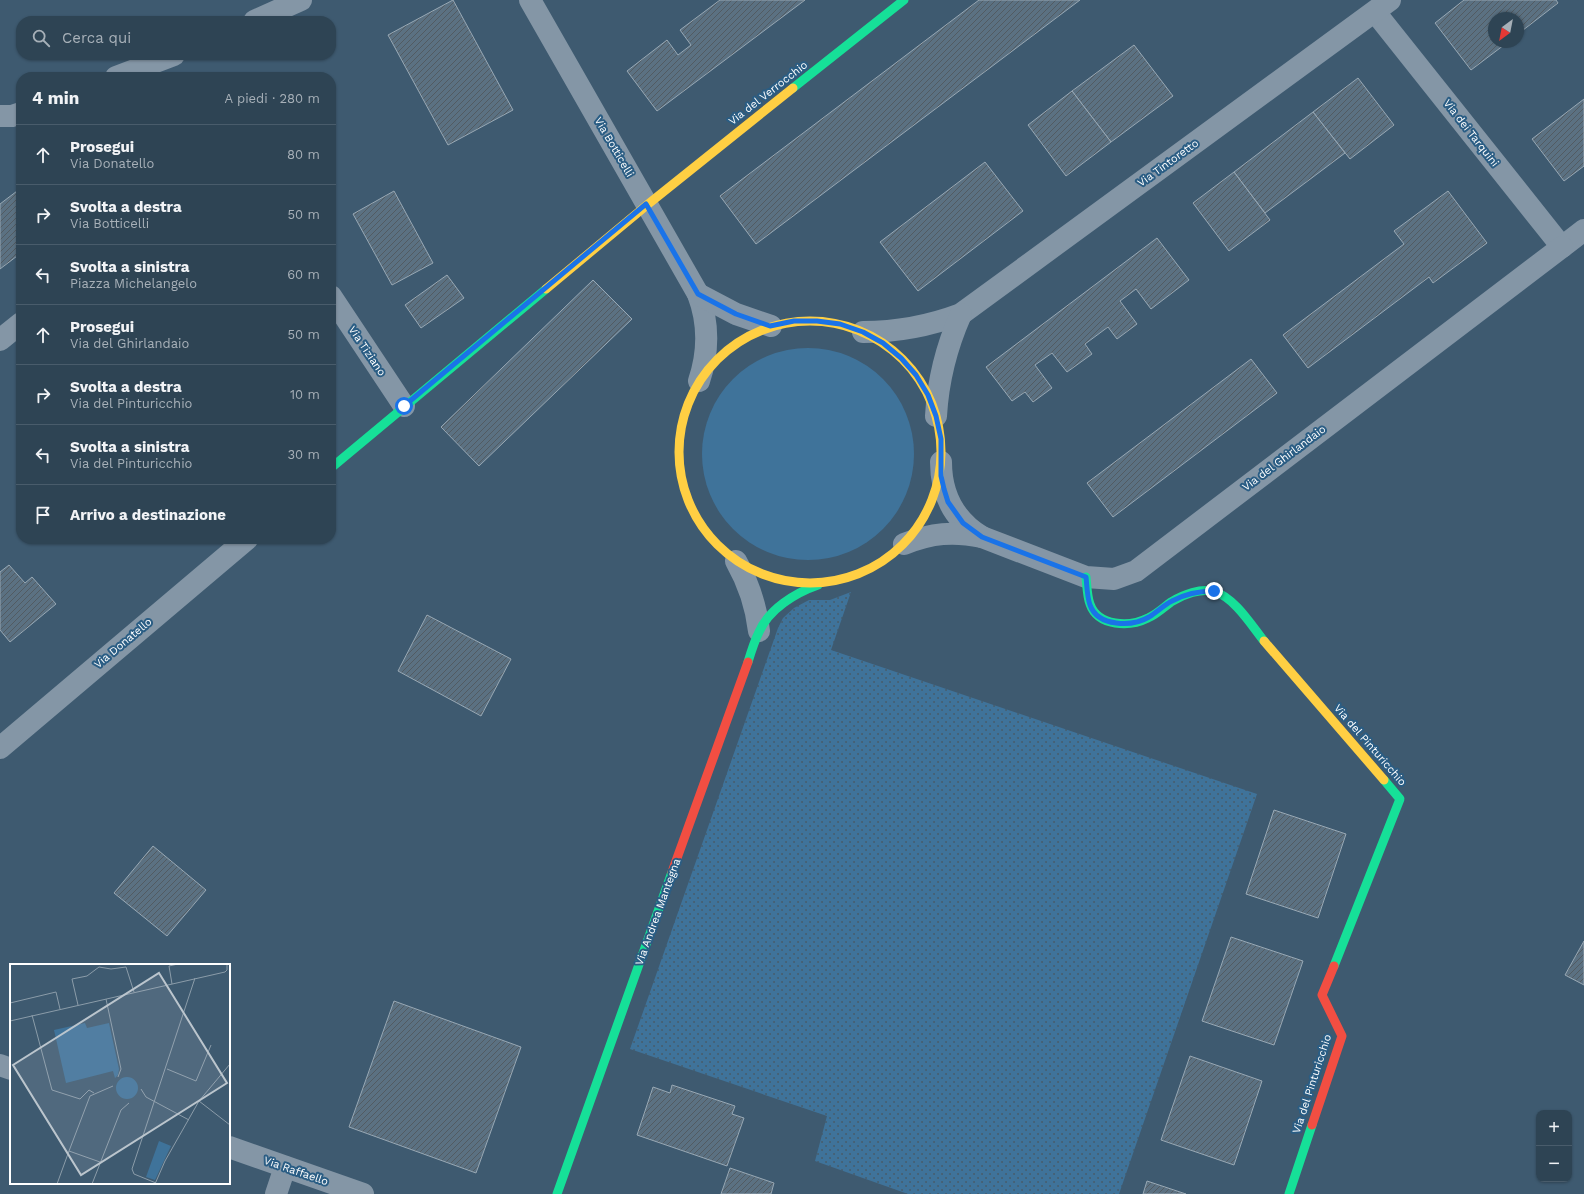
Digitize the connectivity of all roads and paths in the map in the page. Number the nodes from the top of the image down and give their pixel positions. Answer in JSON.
{"nodes":[{"id":1,"x":301,"y":0,"type":"edge"},
{"id":2,"x":530,"y":0,"type":"edge"},
{"id":3,"x":904,"y":0,"type":"edge"},
{"id":4,"x":1383,"y":6,"type":"edge"},
{"id":5,"x":265,"y":16,"type":"edge"},
{"id":6,"x":161,"y":60,"type":"edge"},
{"id":7,"x":129,"y":72,"type":"edge"},
{"id":8,"x":16,"y":115,"type":"edge"},
{"id":9,"x":0,"y":116,"type":"edge"},
{"id":10,"x":646,"y":204,"type":"junction"},
{"id":11,"x":1584,"y":230,"type":"edge"},
{"id":12,"x":1562,"y":247,"type":"junction"},
{"id":13,"x":698,"y":294,"type":"junction"},
{"id":14,"x":336,"y":304,"type":"edge"},
{"id":15,"x":961,"y":314,"type":"junction"},
{"id":16,"x":770,"y":326,"type":"junction"},
{"id":17,"x":16,"y":327,"type":"edge"},
{"id":18,"x":863,"y":332,"type":"junction"},
{"id":19,"x":0,"y":340,"type":"edge"},
{"id":20,"x":699,"y":381,"type":"junction"},
{"id":21,"x":404,"y":406,"type":"junction"},
{"id":22,"x":936,"y":416,"type":"junction"},
{"id":23,"x":941,"y":462,"type":"junction"},
{"id":24,"x":336,"y":464,"type":"edge"},
{"id":25,"x":982,"y":537,"type":"junction"},
{"id":26,"x":241,"y":544,"type":"edge"},
{"id":27,"x":904,"y":544,"type":"junction"},
{"id":28,"x":736,"y":561,"type":"junction"},
{"id":29,"x":1086,"y":577,"type":"junction"},
{"id":30,"x":823,"y":583,"type":"junction"},
{"id":31,"x":759,"y":631,"type":"junction"},
{"id":32,"x":0,"y":748,"type":"edge"},
{"id":33,"x":0,"y":1065,"type":"edge"},
{"id":34,"x":10,"y":1069,"type":"edge"},
{"id":35,"x":230,"y":1147,"type":"edge"},
{"id":36,"x":284,"y":1167,"type":"junction"},
{"id":37,"x":276,"y":1194,"type":"edge"},
{"id":38,"x":363,"y":1194,"type":"edge"},
{"id":39,"x":557,"y":1194,"type":"edge"},
{"id":40,"x":1289,"y":1194,"type":"edge"}],
"edges":[{"from":1,"to":5,"type":"street"},
{"from":2,"to":10,"type":"street","name":"Via Botticelli"},
{"from":3,"to":10,"type":"street","name":"Via del Verrocchio"},
{"from":4,"to":12,"type":"street","name":"Via dei Tarquini"},
{"from":4,"to":15,"type":"street","name":"Via Tintoretto"},
{"from":6,"to":7,"type":"street"},
{"from":8,"to":9,"type":"street"},
{"from":10,"to":13,"type":"street","name":"Via Botticelli"},
{"from":10,"to":21,"type":"street"},
{"from":11,"to":12,"type":"street"},
{"from":12,"to":29,"type":"street","name":"Via del Ghirlandaio"},
{"from":13,"to":16,"type":"street"},
{"from":13,"to":20,"type":"street","name":"Via Botticelli"},
{"from":14,"to":21,"type":"street","name":"Via Tiziano"},
{"from":15,"to":18,"type":"street","name":"Via Tintoretto"},
{"from":15,"to":22,"type":"street"},
{"from":16,"to":18,"type":"street"},
{"from":16,"to":20,"type":"street"},
{"from":17,"to":19,"type":"street"},
{"from":18,"to":22,"type":"street"},
{"from":20,"to":28,"type":"street"},
{"from":21,"to":24,"type":"street"},
{"from":22,"to":23,"type":"street"},
{"from":23,"to":25,"type":"street","name":"Via del Ghirlandaio"},
{"from":23,"to":27,"type":"street"},
{"from":25,"to":27,"type":"street","name":"Via del Ghirlandaio"},
{"from":25,"to":29,"type":"street","name":"Via del Ghirlandaio"},
{"from":26,"to":32,"type":"street","name":"Via Donatello"},
{"from":27,"to":30,"type":"street"},
{"from":28,"to":30,"type":"street"},
{"from":28,"to":31,"type":"street","name":"Via Andrea Mantegna"},
{"from":29,"to":40,"type":"street","name":"Via del Pinturicchio"},
{"from":30,"to":31,"type":"street","name":"Via Andrea Mantegna"},
{"from":31,"to":39,"type":"street","name":"Via Andrea Mantegna"},
{"from":33,"to":34,"type":"street"},
{"from":35,"to":36,"type":"street","name":"Via Raffaello"},
{"from":36,"to":37,"type":"street"},
{"from":36,"to":38,"type":"street","name":"Via Raffaello"}]}
